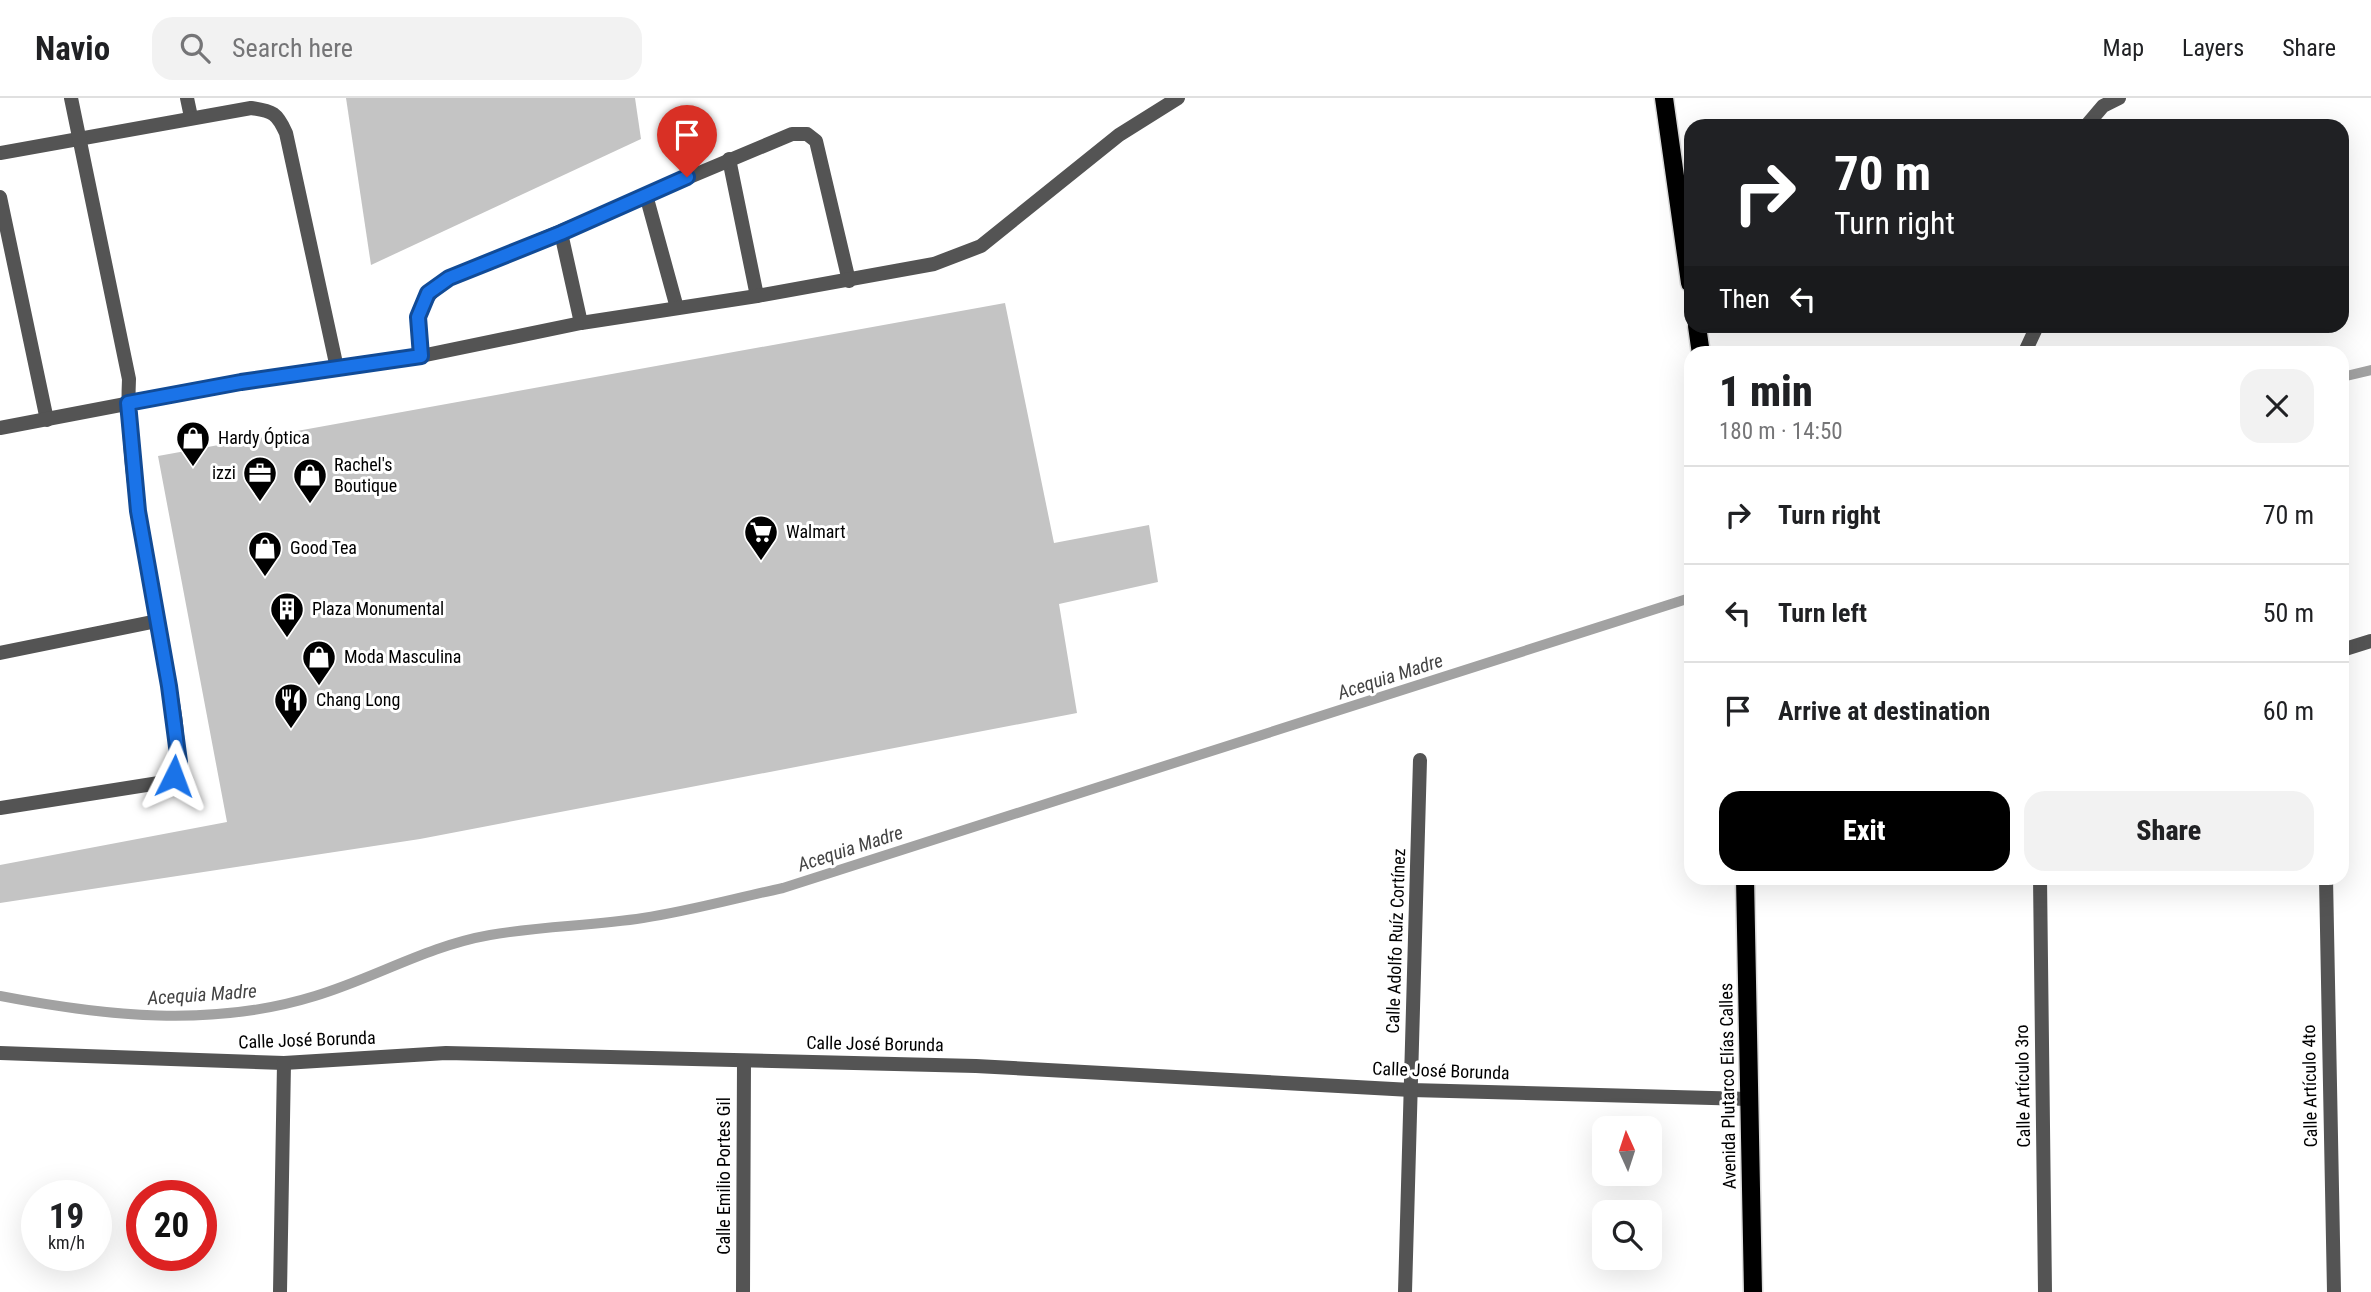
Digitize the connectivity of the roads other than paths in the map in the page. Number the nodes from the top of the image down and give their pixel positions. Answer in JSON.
{"nodes":[{"id":1,"x":71,"y":98,"type":"edge"},
{"id":2,"x":187,"y":98,"type":"edge"},
{"id":3,"x":1178,"y":98,"type":"edge"},
{"id":4,"x":1664,"y":98,"type":"edge"},
{"id":5,"x":2119,"y":98,"type":"edge"},
{"id":6,"x":191,"y":117,"type":"junction"},
{"id":7,"x":2092,"y":119,"type":"edge"},
{"id":8,"x":77,"y":138,"type":"junction"},
{"id":9,"x":0,"y":153,"type":"edge"},
{"id":10,"x":729,"y":159,"type":"junction"},
{"id":11,"x":646,"y":195,"type":"junction"},
{"id":12,"x":0,"y":197,"type":"edge"},
{"id":13,"x":561,"y":233,"type":"junction"},
{"id":14,"x":1684,"y":240,"type":"edge"},
{"id":15,"x":849,"y":281,"type":"junction"},
{"id":16,"x":757,"y":296,"type":"junction"},
{"id":17,"x":677,"y":308,"type":"junction"},
{"id":18,"x":581,"y":323,"type":"junction"},
{"id":19,"x":421,"y":356,"type":"junction"},
{"id":20,"x":337,"y":368,"type":"junction"},
{"id":21,"x":128,"y":403,"type":"junction"},
{"id":22,"x":47,"y":420,"type":"junction"},
{"id":23,"x":0,"y":428,"type":"edge"},
{"id":24,"x":157,"y":621,"type":"junction"},
{"id":25,"x":2371,"y":641,"type":"edge"},
{"id":26,"x":2349,"y":648,"type":"edge"},
{"id":27,"x":0,"y":653,"type":"edge"},
{"id":28,"x":1420,"y":760,"type":"dead end"},
{"id":29,"x":0,"y":808,"type":"edge"},
{"id":30,"x":1745,"y":885,"type":"edge"},
{"id":31,"x":2039,"y":885,"type":"edge"},
{"id":32,"x":2326,"y":885,"type":"edge"},
{"id":33,"x":0,"y":1053,"type":"edge"},
{"id":34,"x":744,"y":1061,"type":"junction"},
{"id":35,"x":284,"y":1063,"type":"junction"},
{"id":36,"x":1411,"y":1090,"type":"junction"},
{"id":37,"x":1749,"y":1099,"type":"junction"},
{"id":38,"x":280,"y":1292,"type":"edge"},
{"id":39,"x":743,"y":1292,"type":"edge"},
{"id":40,"x":1405,"y":1292,"type":"edge"},
{"id":41,"x":1753,"y":1292,"type":"edge"},
{"id":42,"x":2045,"y":1292,"type":"edge"},
{"id":43,"x":2334,"y":1292,"type":"edge"}],
"edges":[{"from":1,"to":8,"type":"street"},
{"from":2,"to":6,"type":"street"},
{"from":3,"to":15,"type":"street"},
{"from":4,"to":14,"type":"main road"},
{"from":5,"to":7,"type":"street"},
{"from":6,"to":8,"type":"street"},
{"from":6,"to":20,"type":"street"},
{"from":8,"to":9,"type":"street"},
{"from":8,"to":21,"type":"street"},
{"from":10,"to":11,"type":"street"},
{"from":10,"to":15,"type":"street"},
{"from":10,"to":16,"type":"street"},
{"from":11,"to":13,"type":"street"},
{"from":11,"to":17,"type":"street"},
{"from":12,"to":22,"type":"street"},
{"from":13,"to":18,"type":"street"},
{"from":13,"to":19,"type":"street"},
{"from":15,"to":16,"type":"street"},
{"from":16,"to":17,"type":"street"},
{"from":17,"to":18,"type":"street"},
{"from":18,"to":19,"type":"street"},
{"from":19,"to":20,"type":"street"},
{"from":20,"to":21,"type":"street"},
{"from":21,"to":22,"type":"street"},
{"from":21,"to":24,"type":"street"},
{"from":22,"to":23,"type":"street"},
{"from":24,"to":27,"type":"street"},
{"from":24,"to":29,"type":"street"},
{"from":25,"to":26,"type":"street"},
{"from":28,"to":36,"type":"street","name":"Calle Adolfo Ruíz Cortínez"},
{"from":30,"to":37,"type":"main road","name":"Avenida Plutarco Elías Calles"},
{"from":31,"to":42,"type":"street","name":"Calle Artículo 3ro"},
{"from":32,"to":43,"type":"street","name":"Calle Artículo 4to"},
{"from":33,"to":35,"type":"street","name":"Calle José Borunda"},
{"from":34,"to":35,"type":"street","name":"Calle José Borunda"},
{"from":34,"to":36,"type":"street","name":"Calle José Borunda"},
{"from":34,"to":39,"type":"street","name":"Calle Emilio Portes Gil"},
{"from":35,"to":38,"type":"street"},
{"from":36,"to":37,"type":"street","name":"Calle José Borunda"},
{"from":36,"to":40,"type":"street","name":"Calle Adolfo Ruíz Cortínez"},
{"from":37,"to":41,"type":"main road","name":"Avenida Plutarco Elías Calles"}]}
